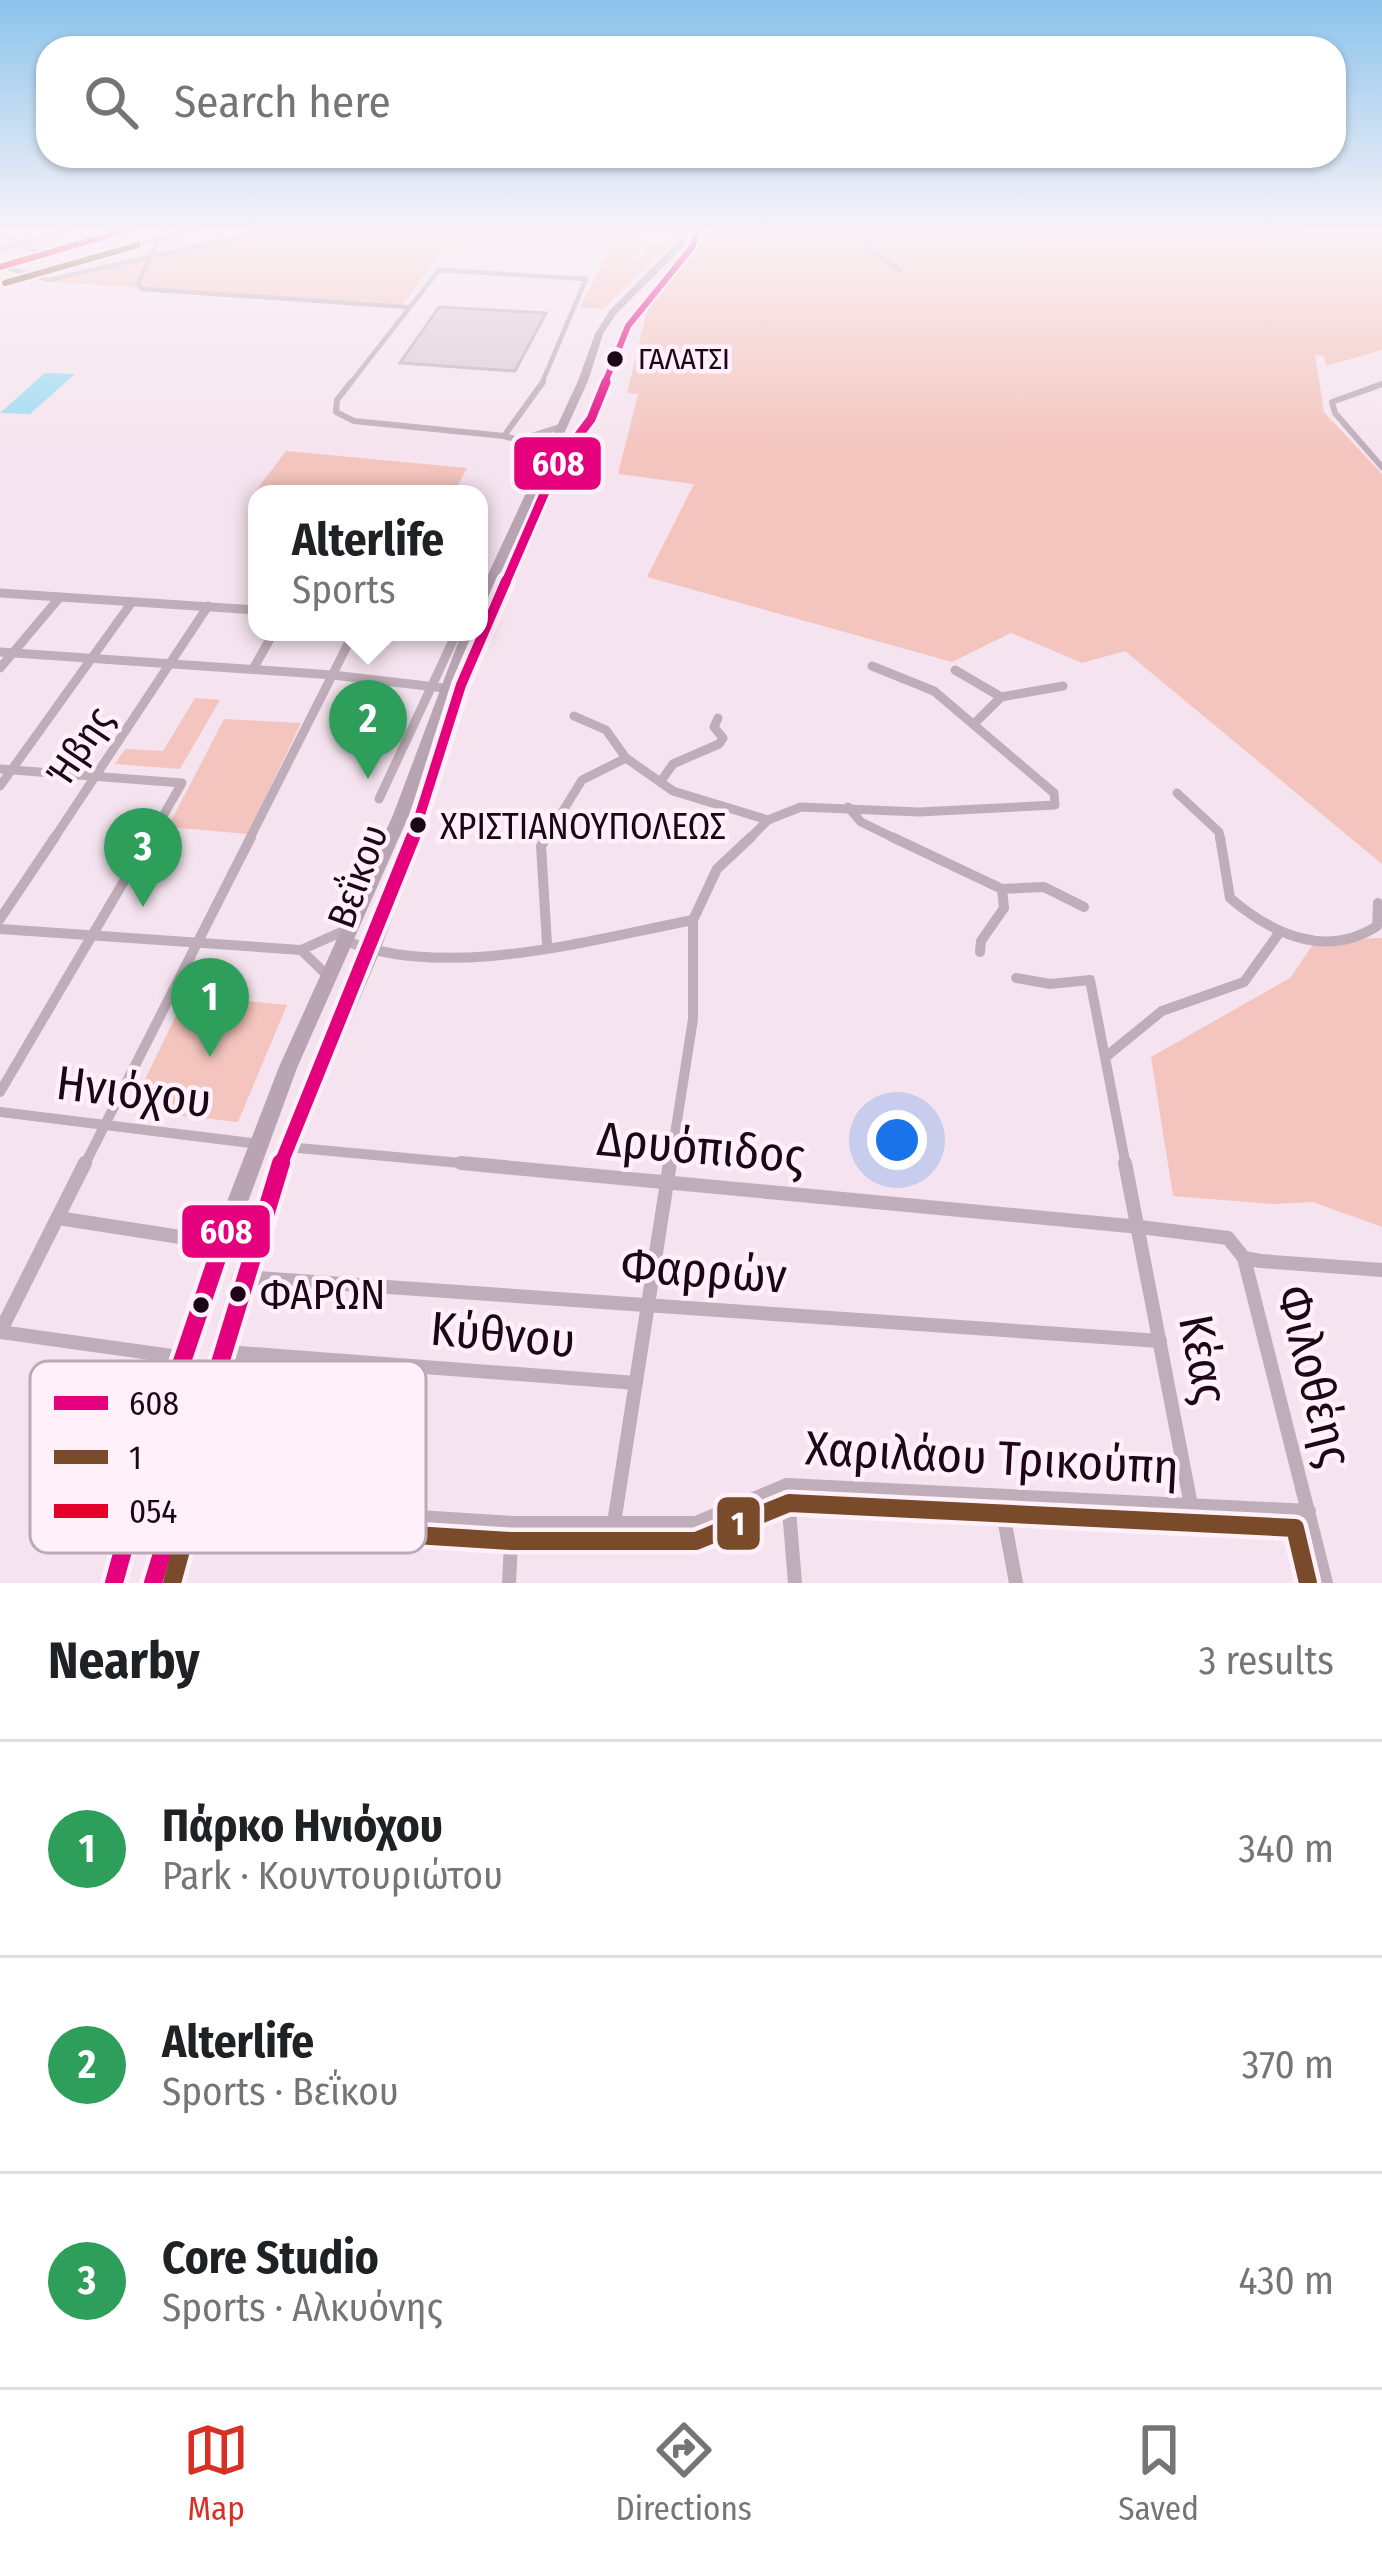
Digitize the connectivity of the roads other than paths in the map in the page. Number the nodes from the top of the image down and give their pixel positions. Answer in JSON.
{"nodes":[{"id":1,"x":332,"y":302,"type":"edge"},
{"id":2,"x":411,"y":302,"type":"edge"},
{"id":3,"x":576,"y":302,"type":"edge"},
{"id":4,"x":627,"y":302,"type":"edge"},
{"id":5,"x":647,"y":302,"type":"edge"},
{"id":6,"x":407,"y":307,"type":"junction"},
{"id":7,"x":1382,"y":384,"type":"edge"},
{"id":8,"x":1369,"y":388,"type":"junction"},
{"id":9,"x":1382,"y":395,"type":"edge"},
{"id":10,"x":563,"y":426,"type":"junction"},
{"id":11,"x":504,"y":436,"type":"junction"},
{"id":12,"x":522,"y":437,"type":"junction"},
{"id":13,"x":552,"y":448,"type":"junction"},
{"id":14,"x":1382,"y":466,"type":"edge"},
{"id":15,"x":488,"y":587,"type":"edge"},
{"id":16,"x":0,"y":593,"type":"edge"},
{"id":17,"x":60,"y":597,"type":"junction"},
{"id":18,"x":132,"y":602,"type":"junction"},
{"id":19,"x":208,"y":606,"type":"junction"},
{"id":20,"x":248,"y":609,"type":"edge"},
{"id":21,"x":488,"y":620,"type":"edge"},
{"id":22,"x":269,"y":641,"type":"edge"},
{"id":23,"x":350,"y":641,"type":"edge"},
{"id":24,"x":454,"y":641,"type":"edge"},
{"id":25,"x":463,"y":641,"type":"edge"},
{"id":26,"x":479,"y":641,"type":"edge"},
{"id":27,"x":0,"y":652,"type":"edge"},
{"id":28,"x":13,"y":653,"type":"junction"},
{"id":29,"x":93,"y":658,"type":"junction"},
{"id":30,"x":169,"y":664,"type":"junction"},
{"id":31,"x":872,"y":666,"type":"dead end"},
{"id":32,"x":0,"y":668,"type":"edge"},
{"id":33,"x":253,"y":669,"type":"junction"},
{"id":34,"x":955,"y":670,"type":"dead end"},
{"id":35,"x":333,"y":675,"type":"junction"},
{"id":36,"x":439,"y":686,"type":"junction"},
{"id":37,"x":1063,"y":686,"type":"dead end"},
{"id":38,"x":1001,"y":697,"type":"junction"},
{"id":39,"x":574,"y":716,"type":"dead end"},
{"id":40,"x":718,"y":718,"type":"dead end"},
{"id":41,"x":975,"y":724,"type":"junction"},
{"id":42,"x":626,"y":758,"type":"junction"},
{"id":43,"x":6,"y":770,"type":"edge"},
{"id":44,"x":94,"y":777,"type":"junction"},
{"id":45,"x":661,"y":781,"type":"junction"},
{"id":46,"x":0,"y":786,"type":"edge"},
{"id":47,"x":1177,"y":794,"type":"dead end"},
{"id":48,"x":379,"y":800,"type":"dead end"},
{"id":49,"x":848,"y":807,"type":"junction"},
{"id":50,"x":768,"y":820,"type":"junction"},
{"id":51,"x":1002,"y":889,"type":"junction"},
{"id":52,"x":1378,"y":903,"type":"dead end"},
{"id":53,"x":1084,"y":907,"type":"dead end"},
{"id":54,"x":0,"y":919,"type":"edge"},
{"id":55,"x":693,"y":920,"type":"junction"},
{"id":56,"x":0,"y":929,"type":"edge"},
{"id":57,"x":346,"y":933,"type":"junction"},
{"id":58,"x":1279,"y":933,"type":"junction"},
{"id":59,"x":95,"y":936,"type":"junction"},
{"id":60,"x":547,"y":944,"type":"junction"},
{"id":61,"x":197,"y":946,"type":"junction"},
{"id":62,"x":301,"y":950,"type":"junction"},
{"id":63,"x":371,"y":951,"type":"junction"},
{"id":64,"x":980,"y":952,"type":"dead end"},
{"id":65,"x":328,"y":976,"type":"junction"},
{"id":66,"x":1016,"y":978,"type":"dead end"},
{"id":67,"x":1108,"y":1055,"type":"junction"},
{"id":68,"x":0,"y":1092,"type":"edge"},
{"id":69,"x":0,"y":1112,"type":"edge"},
{"id":70,"x":106,"y":1124,"type":"junction"},
{"id":71,"x":259,"y":1144,"type":"junction"},
{"id":72,"x":287,"y":1147,"type":"junction"},
{"id":73,"x":665,"y":1182,"type":"junction"},
{"id":74,"x":58,"y":1218,"type":"junction"},
{"id":75,"x":1140,"y":1227,"type":"junction"},
{"id":76,"x":222,"y":1243,"type":"junction"},
{"id":77,"x":1244,"y":1258,"type":"junction"},
{"id":78,"x":1382,"y":1270,"type":"edge"},
{"id":79,"x":243,"y":1277,"type":"junction"},
{"id":80,"x":649,"y":1305,"type":"junction"},
{"id":81,"x":0,"y":1332,"type":"edge"},
{"id":82,"x":1160,"y":1341,"type":"junction"},
{"id":83,"x":220,"y":1352,"type":"junction"},
{"id":84,"x":184,"y":1358,"type":"junction"},
{"id":85,"x":183,"y":1361,"type":"edge"},
{"id":86,"x":217,"y":1361,"type":"edge"},
{"id":87,"x":341,"y":1361,"type":"edge"},
{"id":88,"x":426,"y":1367,"type":"edge"},
{"id":89,"x":636,"y":1383,"type":"junction"},
{"id":90,"x":787,"y":1485,"type":"junction"},
{"id":91,"x":1000,"y":1497,"type":"junction"},
{"id":92,"x":1191,"y":1505,"type":"junction"},
{"id":93,"x":1309,"y":1511,"type":"junction"},
{"id":94,"x":426,"y":1517,"type":"edge"},
{"id":95,"x":512,"y":1522,"type":"junction"},
{"id":96,"x":614,"y":1523,"type":"junction"},
{"id":97,"x":123,"y":1553,"type":"edge"},
{"id":98,"x":162,"y":1553,"type":"edge"},
{"id":99,"x":114,"y":1583,"type":"edge"},
{"id":100,"x":153,"y":1583,"type":"edge"},
{"id":101,"x":509,"y":1583,"type":"edge"},
{"id":102,"x":795,"y":1583,"type":"edge"},
{"id":103,"x":1016,"y":1583,"type":"edge"},
{"id":104,"x":1326,"y":1583,"type":"edge"}],
"edges":[{"from":1,"to":6,"type":"street"},
{"from":2,"to":6,"type":"street"},
{"from":3,"to":11,"type":"street"},
{"from":4,"to":10,"type":"main road"},
{"from":5,"to":21,"type":"main road","name":"Βεΐκου"},
{"from":6,"to":11,"type":"street"},
{"from":7,"to":8,"type":"street"},
{"from":8,"to":9,"type":"street"},
{"from":8,"to":14,"type":"street"},
{"from":10,"to":12,"type":"street"},
{"from":10,"to":13,"type":"main road"},
{"from":11,"to":12,"type":"street"},
{"from":12,"to":13,"type":"street"},
{"from":13,"to":15,"type":"main road"},
{"from":16,"to":17,"type":"street"},
{"from":17,"to":18,"type":"street"},
{"from":17,"to":28,"type":"street"},
{"from":18,"to":19,"type":"street"},
{"from":18,"to":29,"type":"street"},
{"from":19,"to":20,"type":"street"},
{"from":19,"to":30,"type":"street","name":"Ήβης"},
{"from":22,"to":33,"type":"street"},
{"from":23,"to":35,"type":"street"},
{"from":24,"to":36,"type":"street"},
{"from":25,"to":36,"type":"main road","name":"Βεΐκου"},
{"from":26,"to":63,"type":"main road","name":"Βεΐκου"},
{"from":27,"to":28,"type":"street"},
{"from":28,"to":29,"type":"street"},
{"from":28,"to":32,"type":"street"},
{"from":29,"to":30,"type":"street"},
{"from":29,"to":43,"type":"street"},
{"from":30,"to":33,"type":"street"},
{"from":30,"to":44,"type":"street","name":"Ήβης"},
{"from":31,"to":41,"type":"street"},
{"from":33,"to":35,"type":"street"},
{"from":34,"to":38,"type":"street"},
{"from":35,"to":36,"type":"street"},
{"from":35,"to":61,"type":"street"},
{"from":36,"to":48,"type":"street"},
{"from":36,"to":57,"type":"main road","name":"Βεΐκου"},
{"from":37,"to":38,"type":"street"},
{"from":38,"to":41,"type":"street"},
{"from":39,"to":42,"type":"street"},
{"from":40,"to":45,"type":"street"},
{"from":41,"to":49,"type":"street"},
{"from":42,"to":45,"type":"street"},
{"from":42,"to":60,"type":"street"},
{"from":43,"to":44,"type":"street"},
{"from":43,"to":46,"type":"street"},
{"from":44,"to":54,"type":"street","name":"Ήβης"},
{"from":44,"to":59,"type":"street"},
{"from":45,"to":50,"type":"street"},
{"from":47,"to":58,"type":"street"},
{"from":49,"to":50,"type":"street"},
{"from":49,"to":51,"type":"street"},
{"from":50,"to":55,"type":"street"},
{"from":51,"to":53,"type":"street"},
{"from":51,"to":64,"type":"street"},
{"from":52,"to":58,"type":"street"},
{"from":55,"to":60,"type":"street"},
{"from":55,"to":73,"type":"street"},
{"from":56,"to":59,"type":"street"},
{"from":57,"to":62,"type":"street"},
{"from":57,"to":63,"type":"street"},
{"from":57,"to":65,"type":"main road","name":"Βεΐκου"},
{"from":58,"to":67,"type":"street"},
{"from":59,"to":61,"type":"street"},
{"from":59,"to":68,"type":"street"},
{"from":60,"to":63,"type":"street"},
{"from":61,"to":62,"type":"street"},
{"from":61,"to":70,"type":"street"},
{"from":62,"to":65,"type":"street"},
{"from":63,"to":72,"type":"main road","name":"Βεΐκου"},
{"from":65,"to":71,"type":"main road","name":"Βεΐκου"},
{"from":66,"to":67,"type":"street","name":"Κέας"},
{"from":67,"to":75,"type":"street","name":"Κέας"},
{"from":69,"to":70,"type":"street","name":"Ηνιόχου"},
{"from":70,"to":71,"type":"street","name":"Ηνιόχου"},
{"from":70,"to":74,"type":"street"},
{"from":71,"to":76,"type":"main road","name":"Βεΐκου"},
{"from":72,"to":73,"type":"street","name":"Δρυόπιδος"},
{"from":72,"to":79,"type":"main road","name":"Βεΐκου"},
{"from":73,"to":75,"type":"street","name":"Δρυόπιδος"},
{"from":73,"to":80,"type":"street"},
{"from":74,"to":76,"type":"street"},
{"from":74,"to":81,"type":"street"},
{"from":75,"to":77,"type":"street","name":"Δρυόπιδος"},
{"from":75,"to":82,"type":"street","name":"Κέας"},
{"from":76,"to":84,"type":"main road","name":"Βεΐκου"},
{"from":77,"to":78,"type":"street","name":"Δρυόπιδος"},
{"from":77,"to":93,"type":"street","name":"Φιλοθέης"},
{"from":79,"to":80,"type":"street","name":"Φαρρών"},
{"from":79,"to":83,"type":"main road","name":"Βεΐκου"},
{"from":80,"to":82,"type":"street","name":"Φαρρών"},
{"from":80,"to":89,"type":"street"},
{"from":81,"to":84,"type":"street"},
{"from":82,"to":92,"type":"street","name":"Κέας"},
{"from":83,"to":86,"type":"main road","name":"Βεΐκου"},
{"from":83,"to":87,"type":"street","name":"Κύθνου"},
{"from":84,"to":85,"type":"main road","name":"Βεΐκου"},
{"from":88,"to":89,"type":"street","name":"Κύθνου"},
{"from":89,"to":96,"type":"street"},
{"from":90,"to":91,"type":"street","name":"Χαριλάου Τρικούπη"},
{"from":90,"to":96,"type":"street","name":"Χαριλάου Τρικούπη"},
{"from":90,"to":102,"type":"street"},
{"from":91,"to":92,"type":"street","name":"Χαριλάου Τρικούπη"},
{"from":91,"to":103,"type":"street"},
{"from":92,"to":93,"type":"street","name":"Χαριλάου Τρικούπη"},
{"from":93,"to":104,"type":"street","name":"Φιλοθέης"},
{"from":94,"to":95,"type":"street","name":"Χαριλάου Τρικούπη"},
{"from":95,"to":96,"type":"street","name":"Χαριλάου Τρικούπη"},
{"from":95,"to":101,"type":"street"},
{"from":97,"to":99,"type":"main road","name":"Βεΐκου"},
{"from":98,"to":100,"type":"main road","name":"Βεΐκου"}]}
